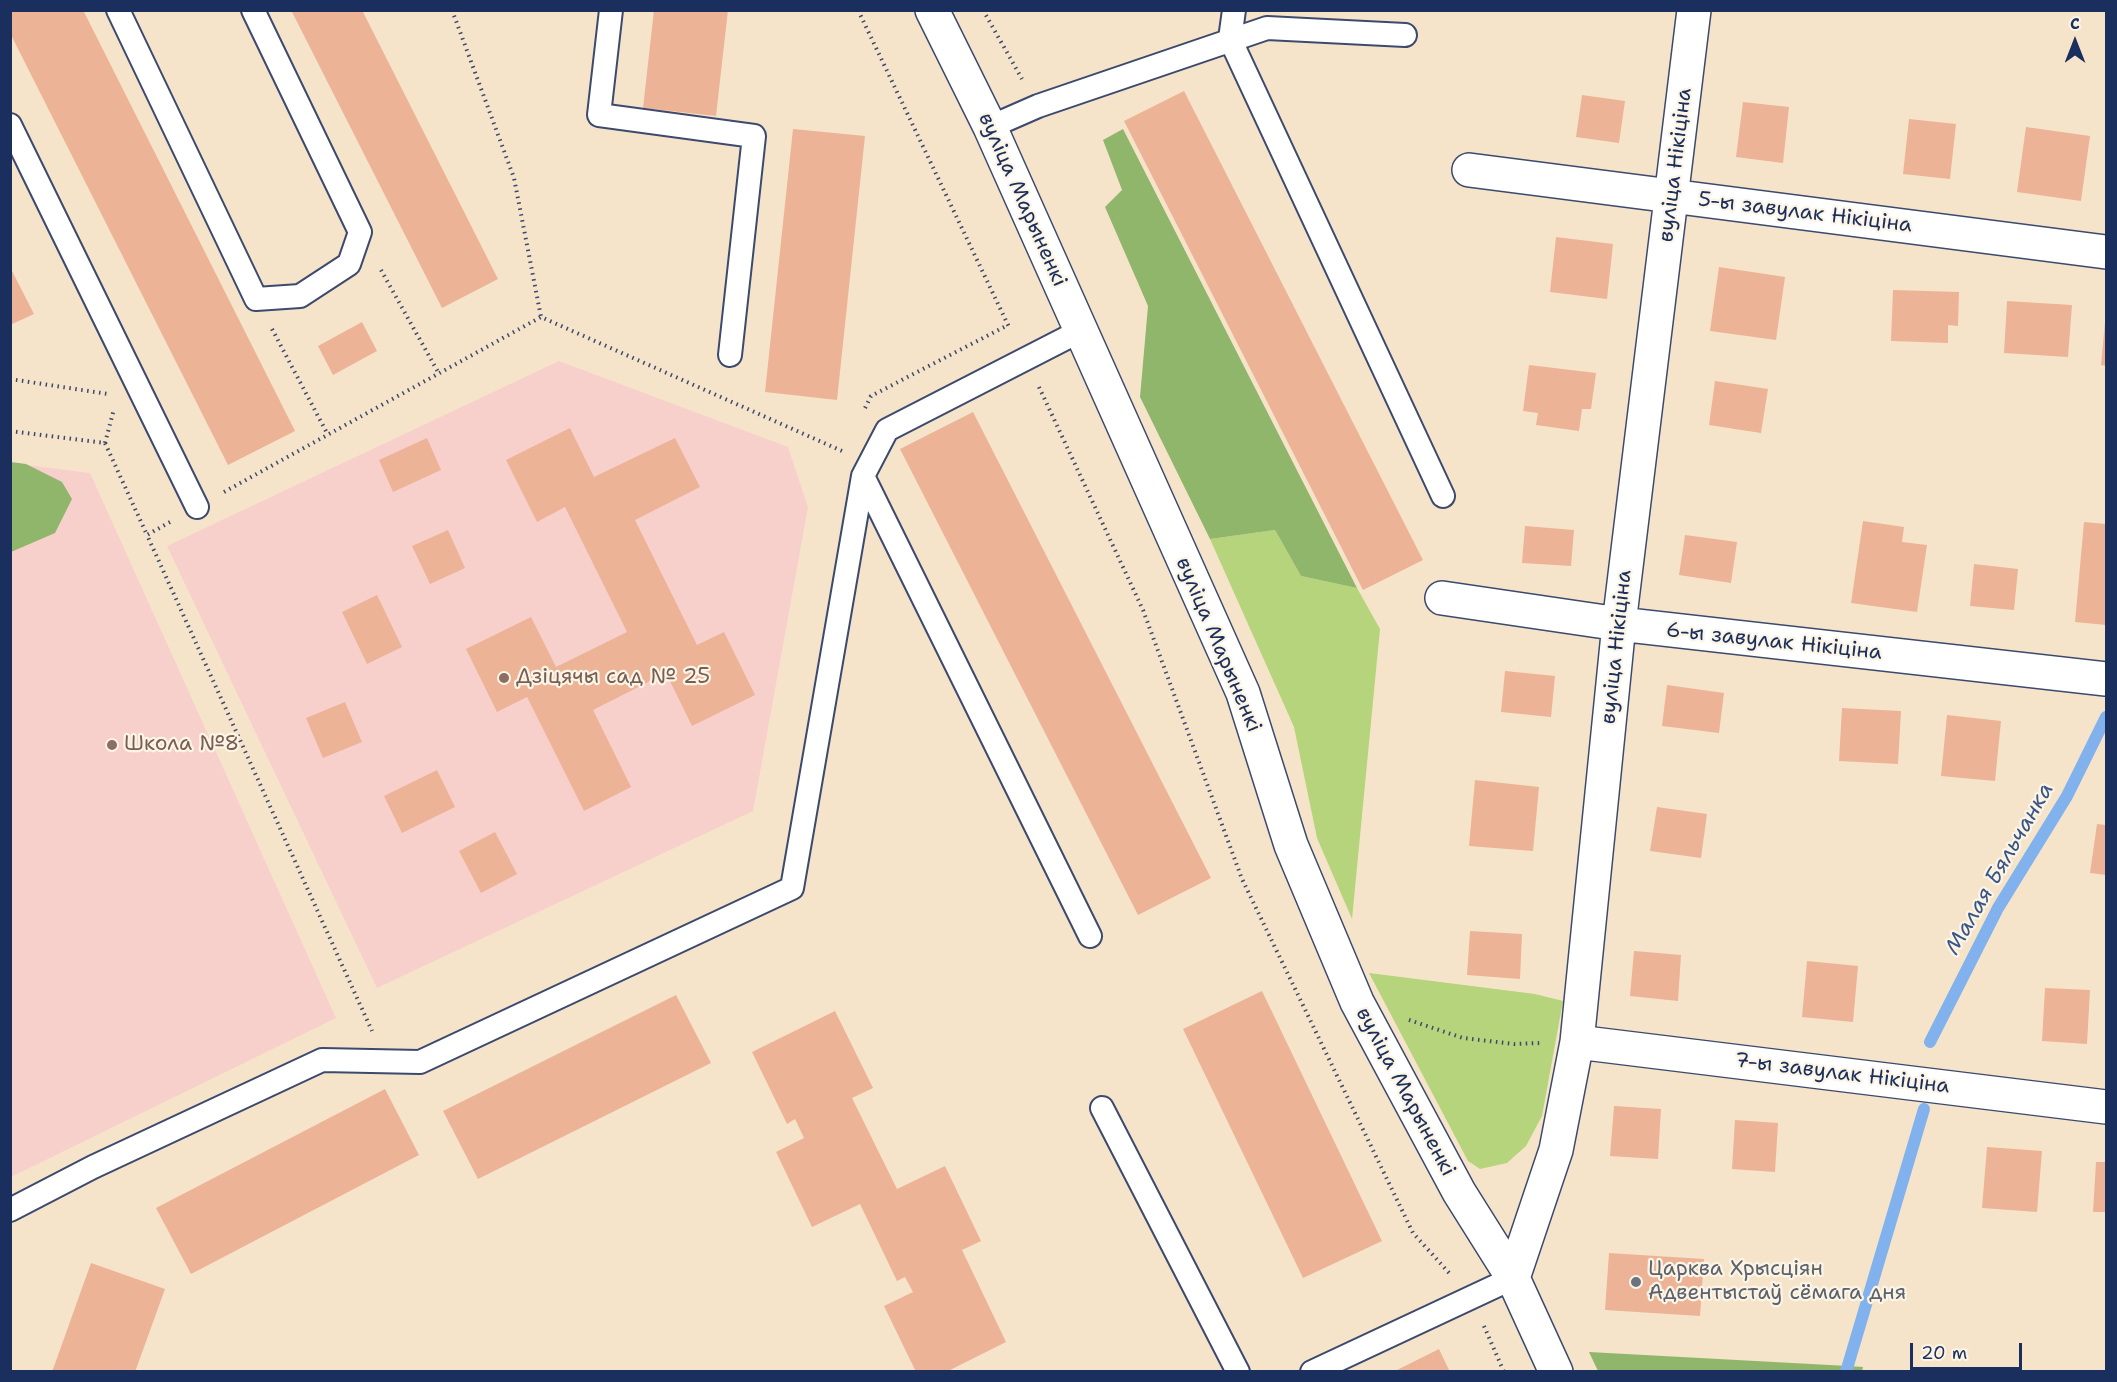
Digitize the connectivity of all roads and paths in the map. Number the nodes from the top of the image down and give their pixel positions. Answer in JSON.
{"nodes":[{"id":1,"x":118,"y":10,"type":"edge"},
{"id":2,"x":254,"y":10,"type":"edge"},
{"id":3,"x":452,"y":10,"type":"edge"},
{"id":4,"x":611,"y":10,"type":"edge"},
{"id":5,"x":858,"y":10,"type":"edge"},
{"id":6,"x":932,"y":10,"type":"edge"},
{"id":7,"x":983,"y":10,"type":"edge"},
{"id":8,"x":1234,"y":10,"type":"edge"},
{"id":9,"x":1694,"y":10,"type":"edge"},
{"id":10,"x":1405,"y":34,"type":"dead end"},
{"id":11,"x":1230,"y":39,"type":"junction"},
{"id":12,"x":1038,"y":106,"type":"junction"},
{"id":13,"x":10,"y":125,"type":"edge"},
{"id":14,"x":990,"y":127,"type":"junction"},
{"id":15,"x":1468,"y":170,"type":"dead end"},
{"id":16,"x":1672,"y":196,"type":"junction"},
{"id":17,"x":360,"y":232,"type":"junction"},
{"id":18,"x":2106,"y":252,"type":"edge"},
{"id":19,"x":256,"y":299,"type":"junction"},
{"id":20,"x":541,"y":317,"type":"junction"},
{"id":21,"x":1008,"y":325,"type":"junction"},
{"id":22,"x":1080,"y":331,"type":"junction"},
{"id":23,"x":730,"y":355,"type":"dead end"},
{"id":24,"x":1026,"y":358,"type":"junction"},
{"id":25,"x":438,"y":372,"type":"junction"},
{"id":26,"x":10,"y":379,"type":"edge"},
{"id":27,"x":118,"y":395,"type":"dead end"},
{"id":28,"x":861,"y":415,"type":"dead end"},
{"id":29,"x":10,"y":431,"type":"edge"},
{"id":30,"x":328,"y":435,"type":"junction"},
{"id":31,"x":847,"y":442,"type":"dead end"},
{"id":32,"x":862,"y":476,"type":"junction"},
{"id":33,"x":1443,"y":496,"type":"dead end"},
{"id":34,"x":197,"y":507,"type":"junction"},
{"id":35,"x":147,"y":535,"type":"junction"},
{"id":36,"x":1442,"y":598,"type":"dead end"},
{"id":37,"x":1619,"y":624,"type":"junction"},
{"id":38,"x":2106,"y":679,"type":"edge"},
{"id":39,"x":1090,"y":936,"type":"dead end"},
{"id":40,"x":1357,"y":1002,"type":"junction"},
{"id":41,"x":1577,"y":1042,"type":"junction"},
{"id":42,"x":386,"y":1062,"type":"junction"},
{"id":43,"x":2106,"y":1107,"type":"edge"},
{"id":44,"x":1101,"y":1108,"type":"dead end"},
{"id":45,"x":10,"y":1210,"type":"edge"},
{"id":46,"x":1513,"y":1278,"type":"junction"},
{"id":47,"x":1471,"y":1296,"type":"junction"},
{"id":48,"x":1238,"y":1371,"type":"edge"},
{"id":49,"x":1312,"y":1371,"type":"edge"},
{"id":50,"x":1504,"y":1371,"type":"edge"},
{"id":51,"x":1556,"y":1371,"type":"edge"}],
"edges":[{"from":1,"to":19,"type":"lane"},
{"from":2,"to":17,"type":"lane"},
{"from":3,"to":20,"type":"path"},
{"from":4,"to":23,"type":"lane"},
{"from":5,"to":21,"type":"path"},
{"from":6,"to":14,"type":"street","name":"вуліца Марыненкі"},
{"from":7,"to":12,"type":"path"},
{"from":8,"to":11,"type":"lane"},
{"from":9,"to":16,"type":"street","name":"вуліца Нікіціна"},
{"from":10,"to":11,"type":"lane"},
{"from":11,"to":12,"type":"lane"},
{"from":11,"to":33,"type":"lane"},
{"from":12,"to":14,"type":"lane"},
{"from":13,"to":34,"type":"lane"},
{"from":14,"to":22,"type":"street","name":"вуліца Марыненкі"},
{"from":15,"to":16,"type":"street","name":"5-ы завулак Нікіціна"},
{"from":16,"to":18,"type":"street","name":"5-ы завулак Нікіціна"},
{"from":16,"to":37,"type":"street","name":"вуліца Нікіціна"},
{"from":17,"to":19,"type":"lane"},
{"from":17,"to":25,"type":"path"},
{"from":19,"to":30,"type":"path"},
{"from":20,"to":25,"type":"path"},
{"from":20,"to":31,"type":"path"},
{"from":21,"to":24,"type":"path"},
{"from":21,"to":28,"type":"path"},
{"from":22,"to":24,"type":"lane"},
{"from":22,"to":40,"type":"street","name":"вуліца Марыненкі"},
{"from":24,"to":32,"type":"lane"},
{"from":24,"to":47,"type":"path"},
{"from":25,"to":30,"type":"path"},
{"from":26,"to":27,"type":"path"},
{"from":29,"to":35,"type":"path"},
{"from":30,"to":34,"type":"path"},
{"from":32,"to":39,"type":"lane"},
{"from":32,"to":42,"type":"lane"},
{"from":34,"to":35,"type":"path"},
{"from":35,"to":42,"type":"path"},
{"from":36,"to":37,"type":"street","name":"6-ы завулак Нікіціна"},
{"from":37,"to":38,"type":"street","name":"6-ы завулак Нікіціна"},
{"from":37,"to":41,"type":"street","name":"вуліца Нікіціна"},
{"from":40,"to":41,"type":"path"},
{"from":40,"to":46,"type":"street","name":"вуліца Марыненкі"},
{"from":41,"to":43,"type":"street","name":"7-ы завулак Нікіціна"},
{"from":41,"to":46,"type":"street","name":"вуліца Нікіціна"},
{"from":42,"to":45,"type":"lane"},
{"from":44,"to":48,"type":"lane"},
{"from":46,"to":47,"type":"lane"},
{"from":46,"to":51,"type":"street","name":"вуліца Марыненкі"},
{"from":47,"to":49,"type":"lane"},
{"from":47,"to":50,"type":"path"}]}
